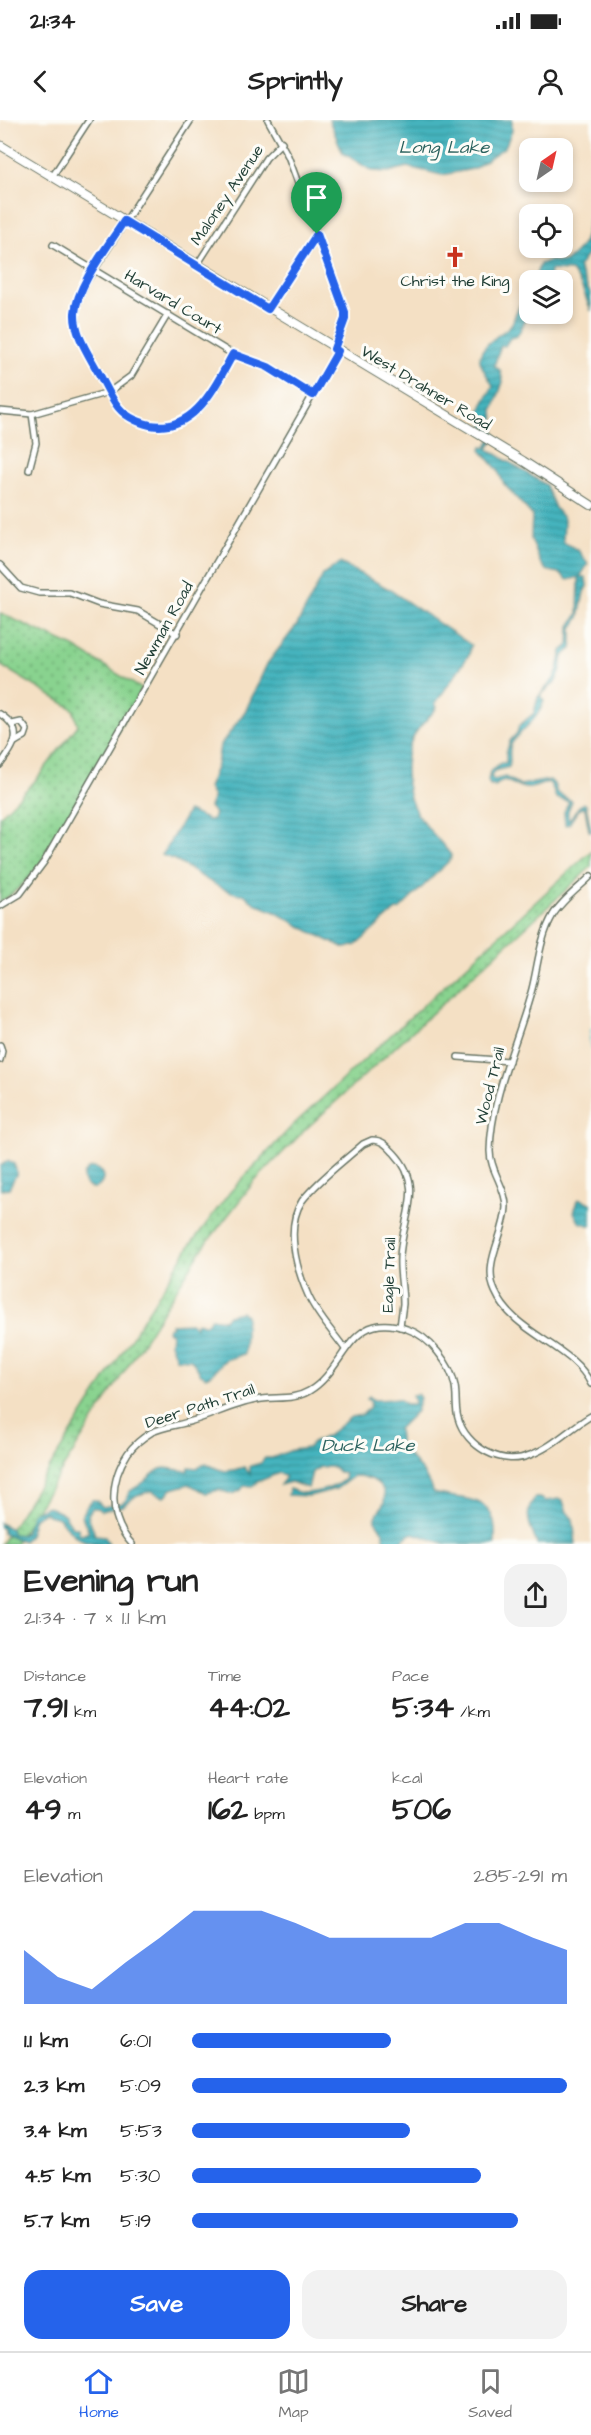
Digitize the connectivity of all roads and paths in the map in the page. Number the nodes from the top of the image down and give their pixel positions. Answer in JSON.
{"nodes":[{"id":1,"x":89,"y":120,"type":"edge"},
{"id":2,"x":191,"y":120,"type":"edge"},
{"id":3,"x":268,"y":120,"type":"edge"},
{"id":4,"x":282,"y":142,"type":"junction"},
{"id":5,"x":0,"y":145,"type":"edge"},
{"id":6,"x":52,"y":177,"type":"junction"},
{"id":7,"x":124,"y":221,"type":"junction"},
{"id":8,"x":317,"y":234,"type":"junction"},
{"id":9,"x":53,"y":245,"type":"dead end"},
{"id":10,"x":197,"y":265,"type":"junction"},
{"id":11,"x":94,"y":270,"type":"junction"},
{"id":12,"x":268,"y":309,"type":"junction"},
{"id":13,"x":168,"y":314,"type":"junction"},
{"id":14,"x":336,"y":350,"type":"junction"},
{"id":15,"x":233,"y":354,"type":"junction"},
{"id":16,"x":110,"y":392,"type":"junction"},
{"id":17,"x":313,"y":395,"type":"junction"},
{"id":18,"x":0,"y":411,"type":"edge"},
{"id":19,"x":32,"y":414,"type":"junction"},
{"id":20,"x":29,"y":470,"type":"dead end"},
{"id":21,"x":591,"y":505,"type":"edge"},
{"id":22,"x":0,"y":565,"type":"edge"},
{"id":23,"x":177,"y":633,"type":"junction"},
{"id":24,"x":0,"y":714,"type":"edge"},
{"id":25,"x":12,"y":724,"type":"junction"},
{"id":26,"x":15,"y":742,"type":"junction"},
{"id":27,"x":0,"y":765,"type":"edge"},
{"id":28,"x":591,"y":876,"type":"edge"},
{"id":29,"x":0,"y":906,"type":"edge"},
{"id":30,"x":0,"y":1045,"type":"edge"},
{"id":31,"x":458,"y":1057,"type":"dead end"},
{"id":32,"x":0,"y":1060,"type":"edge"},
{"id":33,"x":509,"y":1061,"type":"junction"},
{"id":34,"x":400,"y":1327,"type":"junction"},
{"id":35,"x":345,"y":1349,"type":"junction"},
{"id":36,"x":591,"y":1384,"type":"edge"},
{"id":37,"x":591,"y":1416,"type":"edge"},
{"id":38,"x":129,"y":1543,"type":"edge"}],
"edges":[{"from":1,"to":6,"type":"street"},
{"from":2,"to":7,"type":"street"},
{"from":3,"to":4,"type":"street","name":"Newman Road"},
{"from":4,"to":8,"type":"street","name":"Newman Road"},
{"from":4,"to":10,"type":"street","name":"Maloney Avenue"},
{"from":5,"to":6,"type":"street","name":"West Drahner Road"},
{"from":6,"to":7,"type":"street","name":"West Drahner Road"},
{"from":7,"to":10,"type":"street","name":"West Drahner Road"},
{"from":7,"to":11,"type":"street"},
{"from":8,"to":12,"type":"street"},
{"from":8,"to":14,"type":"street","name":"Newman Road"},
{"from":9,"to":11,"type":"street","name":"Harvard Court"},
{"from":10,"to":12,"type":"street","name":"West Drahner Road"},
{"from":11,"to":13,"type":"street","name":"Harvard Court"},
{"from":11,"to":16,"type":"street"},
{"from":12,"to":14,"type":"street","name":"West Drahner Road"},
{"from":13,"to":15,"type":"street","name":"Harvard Court"},
{"from":13,"to":16,"type":"street"},
{"from":14,"to":17,"type":"street","name":"Newman Road"},
{"from":14,"to":21,"type":"street","name":"West Drahner Road"},
{"from":15,"to":16,"type":"street"},
{"from":15,"to":17,"type":"street","name":"Harvard Court"},
{"from":16,"to":19,"type":"street"},
{"from":17,"to":23,"type":"street","name":"Newman Road"},
{"from":18,"to":19,"type":"street"},
{"from":19,"to":20,"type":"street"},
{"from":22,"to":23,"type":"street"},
{"from":23,"to":29,"type":"street","name":"Newman Road"},
{"from":24,"to":25,"type":"street"},
{"from":25,"to":26,"type":"street"},
{"from":25,"to":26,"type":"street"},
{"from":26,"to":27,"type":"street"},
{"from":28,"to":33,"type":"street","name":"Wood Trail"},
{"from":30,"to":32,"type":"street"},
{"from":31,"to":33,"type":"street"},
{"from":33,"to":36,"type":"street","name":"Wood Trail"},
{"from":34,"to":35,"type":"street","name":"Deer Path Trail"},
{"from":34,"to":35,"type":"street","name":"Eagle Trail"},
{"from":34,"to":37,"type":"street"},
{"from":35,"to":38,"type":"street","name":"Deer Path Trail"}]}
